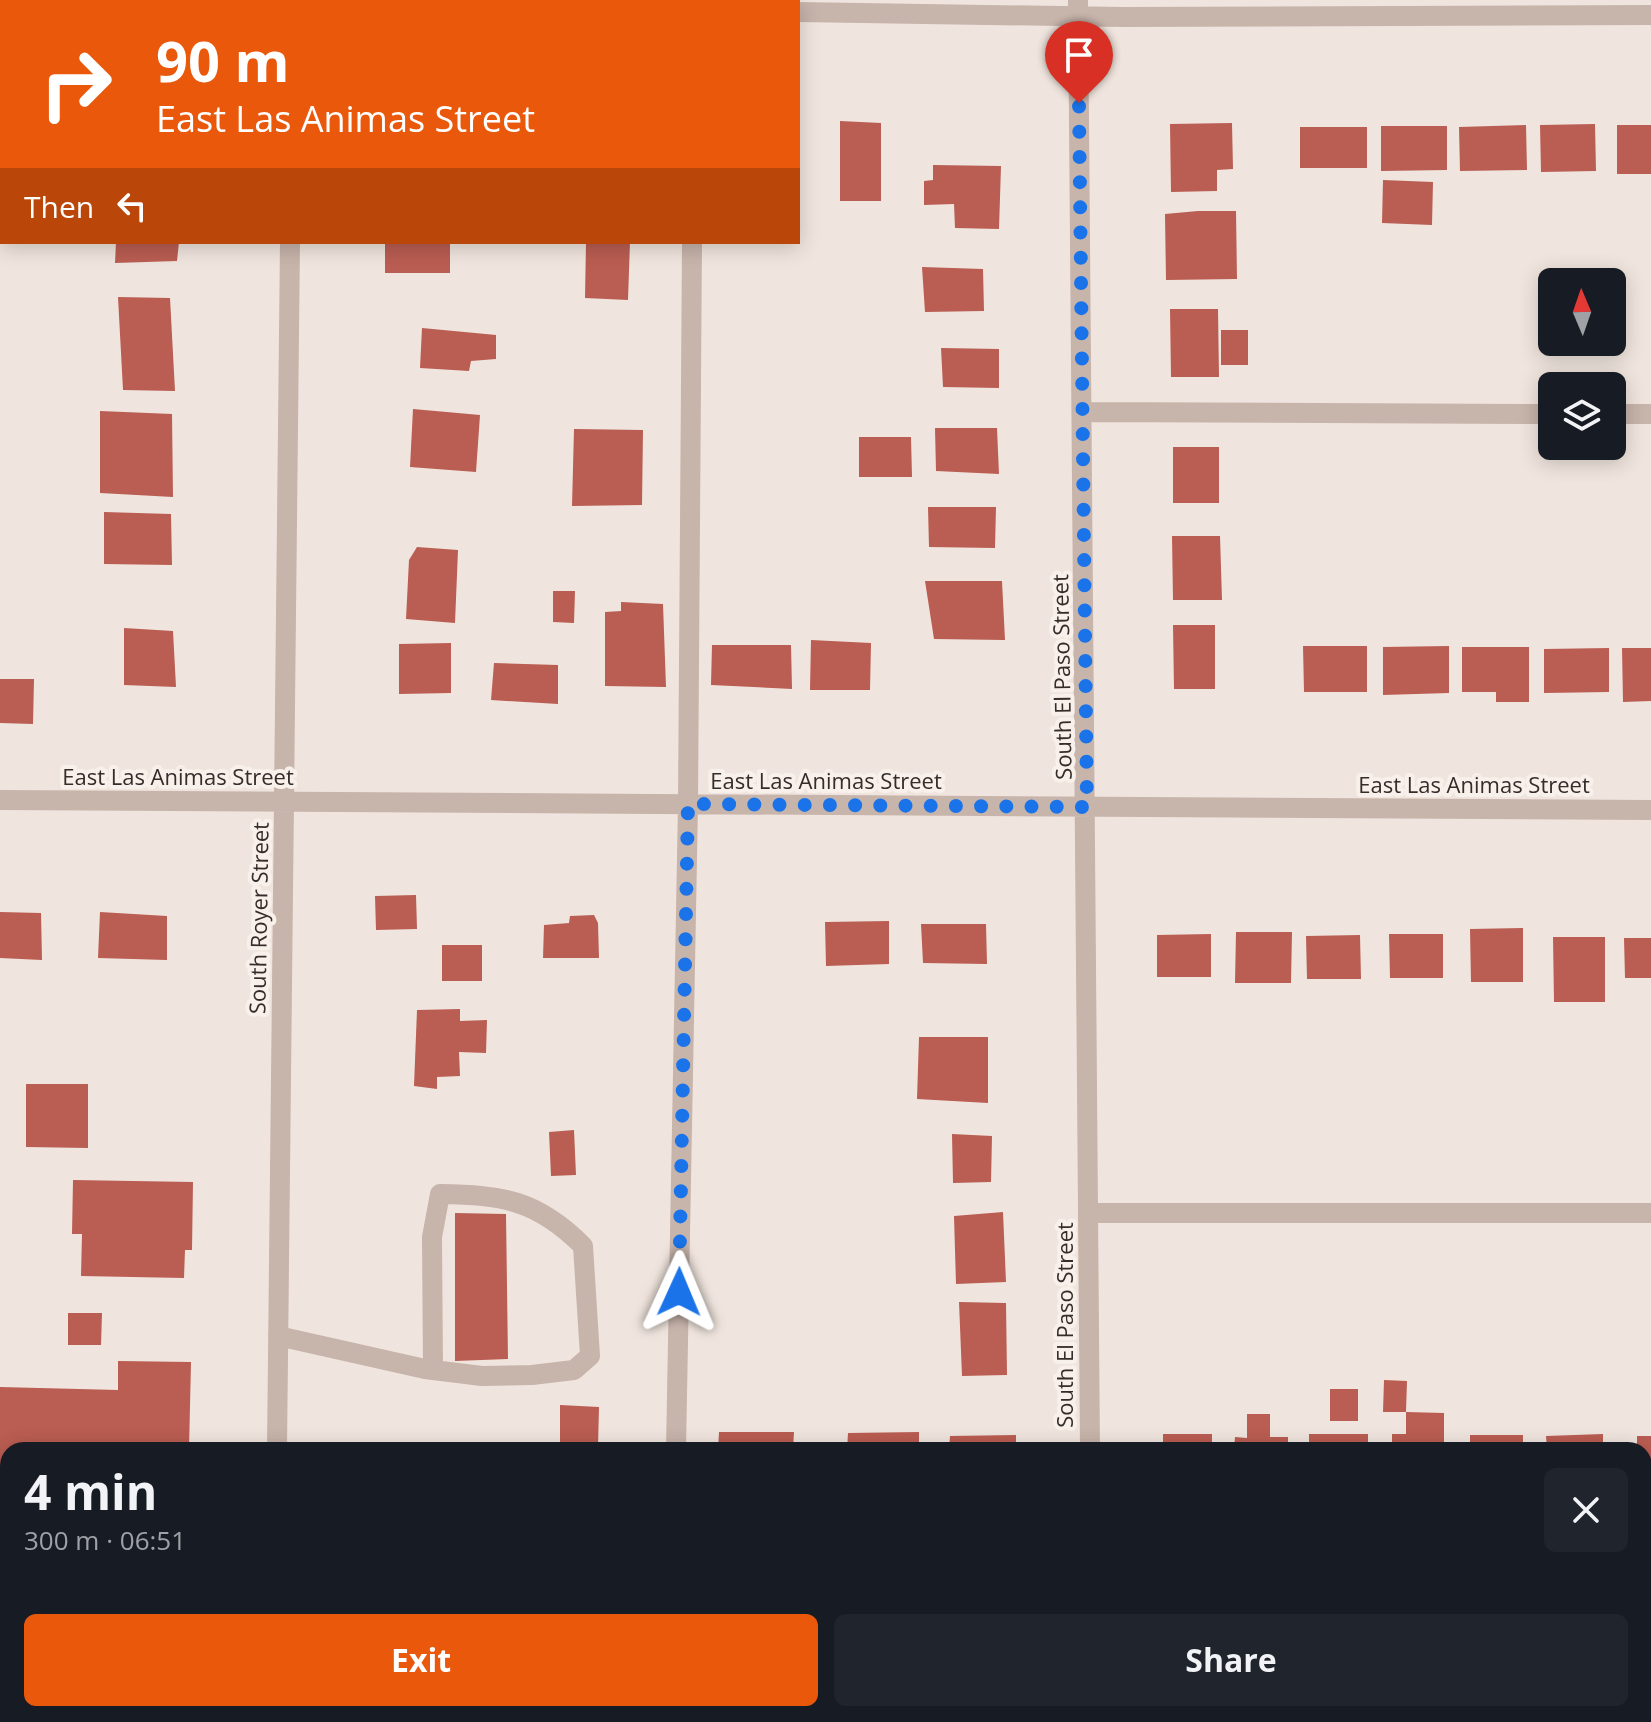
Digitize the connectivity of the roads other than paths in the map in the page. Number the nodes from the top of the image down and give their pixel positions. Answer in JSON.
{"nodes":[{"id":1,"x":1078,"y":8,"type":"edge"},
{"id":2,"x":800,"y":12,"type":"edge"},
{"id":3,"x":1651,"y":15,"type":"edge"},
{"id":4,"x":290,"y":244,"type":"edge"},
{"id":5,"x":692,"y":244,"type":"edge"},
{"id":6,"x":1083,"y":412,"type":"junction"},
{"id":7,"x":1538,"y":414,"type":"edge"},
{"id":8,"x":1626,"y":414,"type":"edge"},
{"id":9,"x":1651,"y":414,"type":"edge"},
{"id":10,"x":0,"y":800,"type":"edge"},
{"id":11,"x":285,"y":802,"type":"junction"},
{"id":12,"x":688,"y":804,"type":"junction"},
{"id":13,"x":1087,"y":807,"type":"junction"},
{"id":14,"x":1651,"y":810,"type":"edge"},
{"id":15,"x":1089,"y":1213,"type":"junction"},
{"id":16,"x":1651,"y":1213,"type":"edge"},
{"id":17,"x":278,"y":1336,"type":"junction"},
{"id":18,"x":433,"y":1370,"type":"junction"},
{"id":19,"x":277,"y":1442,"type":"edge"},
{"id":20,"x":676,"y":1442,"type":"edge"},
{"id":21,"x":1090,"y":1442,"type":"edge"}],
"edges":[{"from":1,"to":2,"type":"street"},
{"from":1,"to":3,"type":"street"},
{"from":1,"to":6,"type":"street","name":"South El Paso Street"},
{"from":4,"to":11,"type":"street","name":"South Royer Street"},
{"from":5,"to":12,"type":"street"},
{"from":6,"to":7,"type":"street"},
{"from":6,"to":13,"type":"street","name":"South El Paso Street"},
{"from":8,"to":9,"type":"street"},
{"from":10,"to":11,"type":"street","name":"East Las Animas Street"},
{"from":11,"to":12,"type":"street","name":"East Las Animas Street"},
{"from":11,"to":17,"type":"street","name":"South Royer Street"},
{"from":12,"to":13,"type":"street","name":"East Las Animas Street"},
{"from":12,"to":20,"type":"street"},
{"from":13,"to":14,"type":"street","name":"East Las Animas Street"},
{"from":13,"to":15,"type":"street","name":"South El Paso Street"},
{"from":15,"to":16,"type":"street"},
{"from":15,"to":21,"type":"street","name":"South El Paso Street"},
{"from":17,"to":18,"type":"street"},
{"from":17,"to":19,"type":"street","name":"South Royer Street"},
{"from":18,"to":18,"type":"street"}]}
